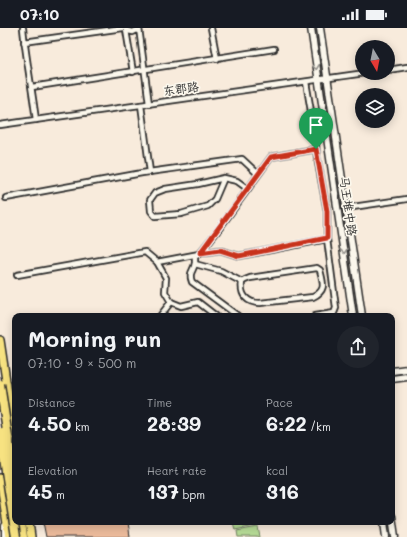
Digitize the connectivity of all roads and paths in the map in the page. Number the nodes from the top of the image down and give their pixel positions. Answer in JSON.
{"nodes":[{"id":1,"x":23,"y":28,"type":"edge"},
{"id":2,"x":138,"y":28,"type":"edge"},
{"id":3,"x":211,"y":28,"type":"edge"},
{"id":4,"x":311,"y":28,"type":"edge"},
{"id":5,"x":320,"y":28,"type":"edge"},
{"id":6,"x":125,"y":29,"type":"edge"},
{"id":7,"x":24,"y":42,"type":"junction"},
{"id":8,"x":274,"y":49,"type":"dead end"},
{"id":9,"x":216,"y":59,"type":"junction"},
{"id":10,"x":407,"y":67,"type":"edge"},
{"id":11,"x":395,"y":69,"type":"edge"},
{"id":12,"x":144,"y":70,"type":"junction"},
{"id":13,"x":133,"y":72,"type":"junction"},
{"id":14,"x":355,"y":75,"type":"edge"},
{"id":15,"x":327,"y":79,"type":"junction"},
{"id":16,"x":318,"y":80,"type":"junction"},
{"id":17,"x":306,"y":82,"type":"junction"},
{"id":18,"x":32,"y":87,"type":"junction"},
{"id":19,"x":149,"y":104,"type":"junction"},
{"id":20,"x":141,"y":105,"type":"junction"},
{"id":21,"x":36,"y":120,"type":"junction"},
{"id":22,"x":0,"y":124,"type":"edge"},
{"id":23,"x":316,"y":149,"type":"junction"},
{"id":24,"x":150,"y":172,"type":"junction"},
{"id":25,"x":258,"y":174,"type":"junction"},
{"id":26,"x":224,"y":178,"type":"junction"},
{"id":27,"x":248,"y":189,"type":"junction"},
{"id":28,"x":6,"y":198,"type":"dead end"},
{"id":29,"x":407,"y":199,"type":"edge"},
{"id":30,"x":346,"y":208,"type":"junction"},
{"id":31,"x":327,"y":238,"type":"junction"},
{"id":32,"x":200,"y":253,"type":"junction"},
{"id":33,"x":195,"y":256,"type":"junction"},
{"id":34,"x":158,"y":262,"type":"junction"},
{"id":35,"x":195,"y":264,"type":"junction"},
{"id":36,"x":17,"y":275,"type":"dead end"},
{"id":37,"x":242,"y":282,"type":"junction"},
{"id":38,"x":171,"y":302,"type":"junction"},
{"id":39,"x":162,"y":313,"type":"edge"},
{"id":40,"x":212,"y":313,"type":"edge"},
{"id":41,"x":234,"y":313,"type":"edge"},
{"id":42,"x":334,"y":313,"type":"edge"},
{"id":43,"x":353,"y":313,"type":"edge"},
{"id":44,"x":362,"y":313,"type":"edge"},
{"id":45,"x":0,"y":340,"type":"edge"},
{"id":46,"x":407,"y":369,"type":"edge"},
{"id":47,"x":395,"y":371,"type":"edge"},
{"id":48,"x":407,"y":377,"type":"edge"},
{"id":49,"x":395,"y":379,"type":"edge"},
{"id":50,"x":0,"y":384,"type":"edge"},
{"id":51,"x":12,"y":417,"type":"edge"},
{"id":52,"x":12,"y":430,"type":"edge"},
{"id":53,"x":0,"y":432,"type":"edge"},
{"id":54,"x":12,"y":439,"type":"edge"},
{"id":55,"x":0,"y":440,"type":"edge"},
{"id":56,"x":12,"y":463,"type":"edge"},
{"id":57,"x":0,"y":478,"type":"edge"},
{"id":58,"x":12,"y":511,"type":"edge"},
{"id":59,"x":6,"y":516,"type":"junction"},
{"id":60,"x":14,"y":525,"type":"edge"},
{"id":61,"x":21,"y":525,"type":"edge"},
{"id":62,"x":29,"y":525,"type":"edge"},
{"id":63,"x":384,"y":525,"type":"edge"},
{"id":64,"x":393,"y":525,"type":"edge"},
{"id":65,"x":5,"y":537,"type":"edge"},
{"id":66,"x":9,"y":537,"type":"edge"},
{"id":67,"x":16,"y":537,"type":"edge"},
{"id":68,"x":23,"y":537,"type":"edge"},
{"id":69,"x":31,"y":537,"type":"edge"},
{"id":70,"x":386,"y":537,"type":"edge"},
{"id":71,"x":395,"y":537,"type":"edge"}],
"edges":[{"from":1,"to":7,"type":"street"},
{"from":2,"to":6,"type":"street"},
{"from":2,"to":12,"type":"street"},
{"from":3,"to":9,"type":"street"},
{"from":4,"to":16,"type":"main road","name":"马王堆中路","one_way":true},
{"from":5,"to":15,"type":"main road","name":"马王堆中路"},
{"from":6,"to":7,"type":"street"},
{"from":6,"to":13,"type":"street"},
{"from":7,"to":18,"type":"street"},
{"from":8,"to":9,"type":"street"},
{"from":9,"to":12,"type":"street"},
{"from":10,"to":11,"type":"street"},
{"from":12,"to":13,"type":"street"},
{"from":12,"to":19,"type":"street"},
{"from":13,"to":18,"type":"street"},
{"from":14,"to":15,"type":"street","name":"东郡路"},
{"from":15,"to":16,"type":"street","name":"东郡路"},
{"from":15,"to":30,"type":"main road","name":"马王堆中路"},
{"from":16,"to":17,"type":"street","name":"东郡路"},
{"from":16,"to":43,"type":"main road","name":"马王堆中路","one_way":true},
{"from":17,"to":19,"type":"street","name":"东郡路"},
{"from":17,"to":23,"type":"street"},
{"from":18,"to":21,"type":"street"},
{"from":19,"to":20,"type":"street","name":"东郡路"},
{"from":20,"to":21,"type":"street","name":"东郡路"},
{"from":20,"to":24,"type":"street"},
{"from":21,"to":22,"type":"street","name":"东郡路"},
{"from":23,"to":25,"type":"street"},
{"from":23,"to":31,"type":"street"},
{"from":24,"to":25,"type":"street"},
{"from":24,"to":28,"type":"street"},
{"from":25,"to":27,"type":"street"},
{"from":26,"to":26,"type":"street"},
{"from":26,"to":27,"type":"street"},
{"from":27,"to":32,"type":"street"},
{"from":29,"to":30,"type":"street"},
{"from":30,"to":44,"type":"main road","name":"马王堆中路"},
{"from":31,"to":32,"type":"street"},
{"from":31,"to":42,"type":"street"},
{"from":32,"to":33,"type":"street"},
{"from":33,"to":34,"type":"street"},
{"from":33,"to":35,"type":"street"},
{"from":34,"to":36,"type":"street"},
{"from":34,"to":38,"type":"street"},
{"from":35,"to":37,"type":"street"},
{"from":35,"to":41,"type":"street"},
{"from":37,"to":37,"type":"street"},
{"from":38,"to":39,"type":"street"},
{"from":38,"to":40,"type":"street"},
{"from":45,"to":51,"type":"main road"},
{"from":46,"to":47,"type":"main road"},
{"from":48,"to":49,"type":"main road"},
{"from":50,"to":56,"type":"highway","bridge":true},
{"from":52,"to":53,"type":"main road"},
{"from":53,"to":58,"type":"highway","bridge":true},
{"from":54,"to":55,"type":"main road"},
{"from":57,"to":59,"type":"main road"},
{"from":59,"to":65,"type":"main road"},
{"from":59,"to":66,"type":"main road"},
{"from":60,"to":67,"type":"highway","bridge":true},
{"from":61,"to":68,"type":"highway"},
{"from":62,"to":69,"type":"main road"},
{"from":63,"to":70,"type":"main road"},
{"from":64,"to":71,"type":"main road"}]}
